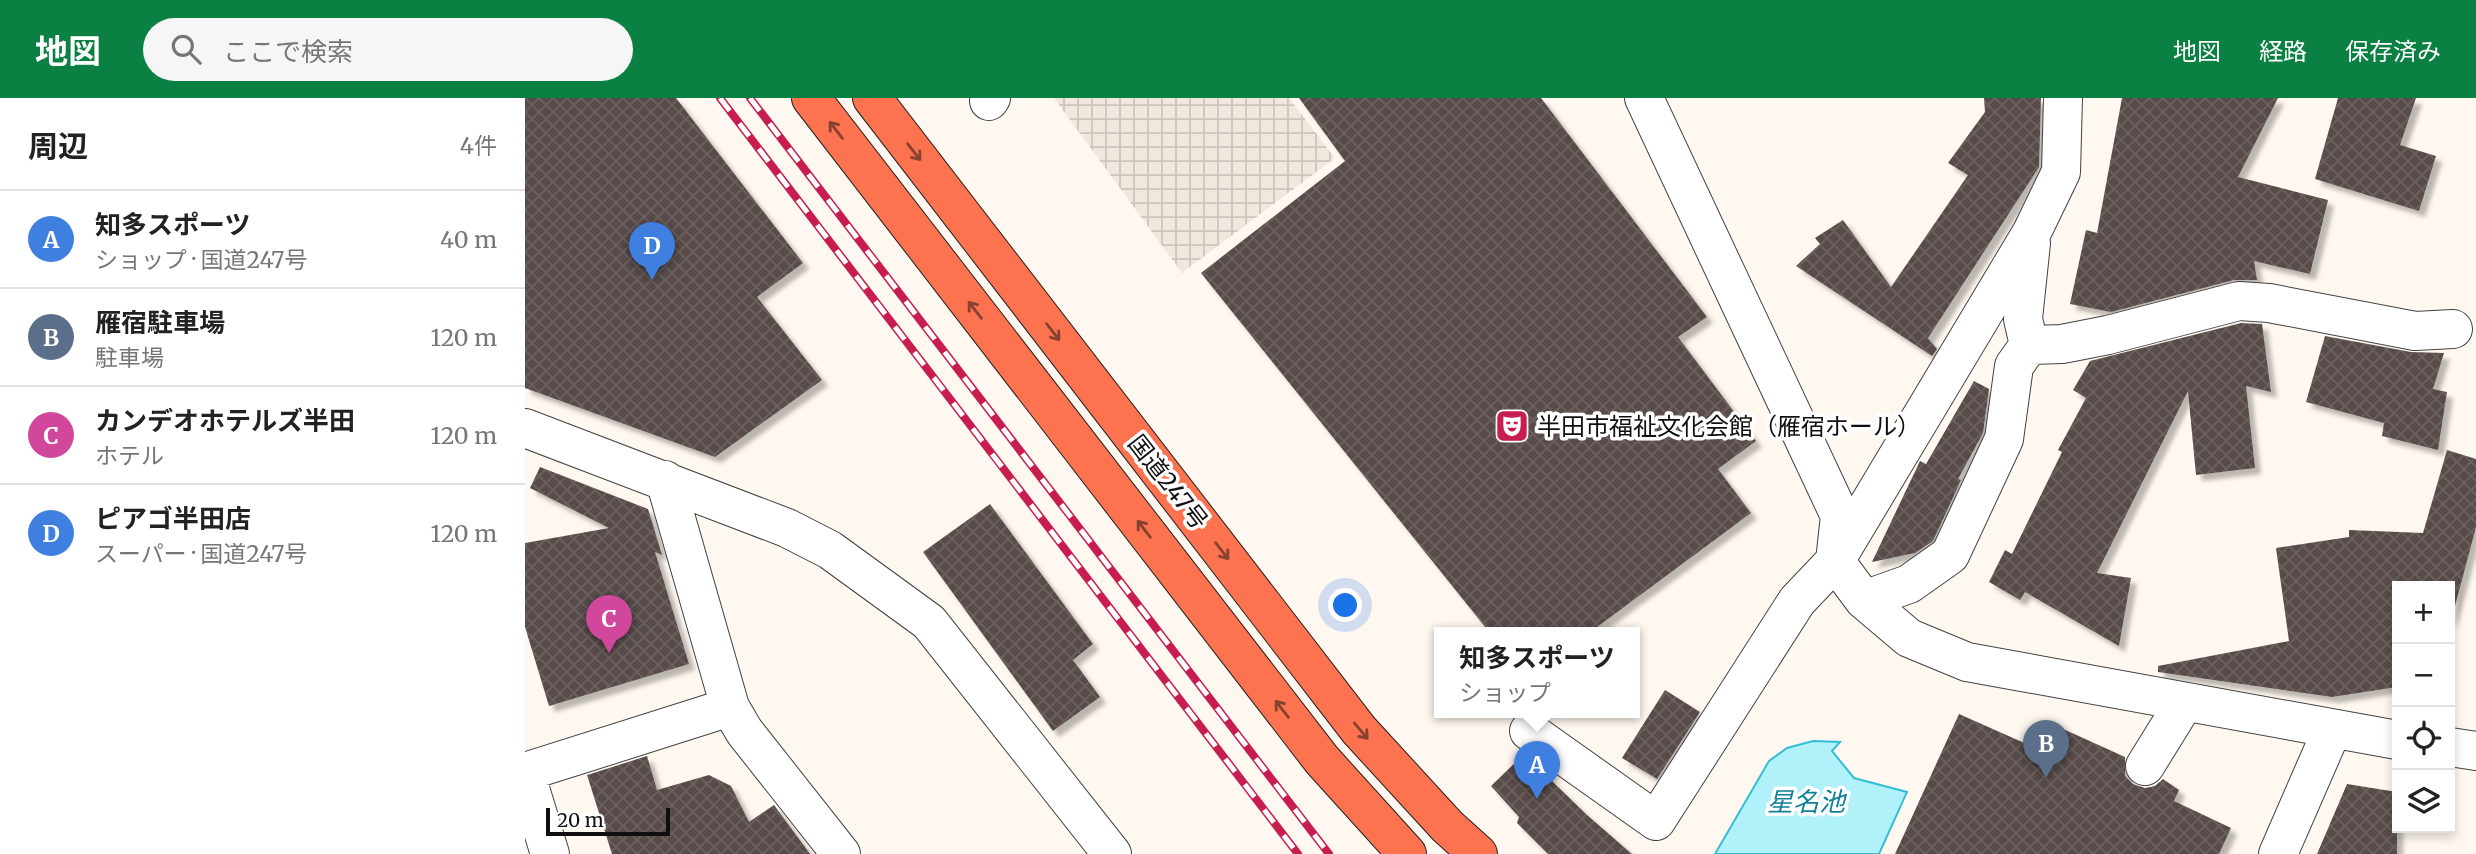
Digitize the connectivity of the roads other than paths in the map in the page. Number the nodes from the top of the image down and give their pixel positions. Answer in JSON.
{"nodes":[{"id":1,"x":811,"y":98,"type":"edge"},
{"id":2,"x":872,"y":98,"type":"edge"},
{"id":3,"x":1644,"y":98,"type":"edge"},
{"id":4,"x":2063,"y":98,"type":"edge"},
{"id":5,"x":2032,"y":232,"type":"junction"},
{"id":6,"x":2453,"y":329,"type":"dead end"},
{"id":7,"x":2029,"y":345,"type":"junction"},
{"id":8,"x":525,"y":428,"type":"edge"},
{"id":9,"x":665,"y":480,"type":"junction"},
{"id":10,"x":1835,"y":561,"type":"junction"},
{"id":11,"x":1864,"y":600,"type":"junction"},
{"id":12,"x":2184,"y":704,"type":"junction"},
{"id":13,"x":730,"y":707,"type":"junction"},
{"id":14,"x":2332,"y":730,"type":"junction"},
{"id":15,"x":1529,"y":731,"type":"dead end"},
{"id":16,"x":2392,"y":739,"type":"edge"},
{"id":17,"x":2455,"y":748,"type":"edge"},
{"id":18,"x":2476,"y":751,"type":"edge"},
{"id":19,"x":2145,"y":766,"type":"dead end"},
{"id":20,"x":525,"y":772,"type":"edge"},
{"id":21,"x":550,"y":854,"type":"edge"},
{"id":22,"x":841,"y":854,"type":"edge"},
{"id":23,"x":1112,"y":854,"type":"edge"},
{"id":24,"x":1407,"y":854,"type":"edge"},
{"id":25,"x":1478,"y":854,"type":"edge"},
{"id":26,"x":2278,"y":854,"type":"edge"}],
"edges":[{"from":24,"to":1,"type":"highway","name":"国道247号","one_way":true},
{"from":2,"to":25,"type":"highway","name":"国道247号","one_way":true},
{"from":3,"to":10,"type":"street"},
{"from":4,"to":5,"type":"street"},
{"from":5,"to":7,"type":"street"},
{"from":5,"to":10,"type":"street"},
{"from":6,"to":7,"type":"street"},
{"from":7,"to":11,"type":"street"},
{"from":8,"to":9,"type":"street"},
{"from":9,"to":13,"type":"street"},
{"from":9,"to":23,"type":"street"},
{"from":10,"to":11,"type":"street"},
{"from":10,"to":15,"type":"street"},
{"from":11,"to":12,"type":"street"},
{"from":12,"to":14,"type":"street"},
{"from":12,"to":19,"type":"street"},
{"from":13,"to":20,"type":"street"},
{"from":13,"to":22,"type":"street"},
{"from":14,"to":16,"type":"street"},
{"from":14,"to":26,"type":"street"},
{"from":17,"to":18,"type":"street"},
{"from":20,"to":21,"type":"street"}]}
